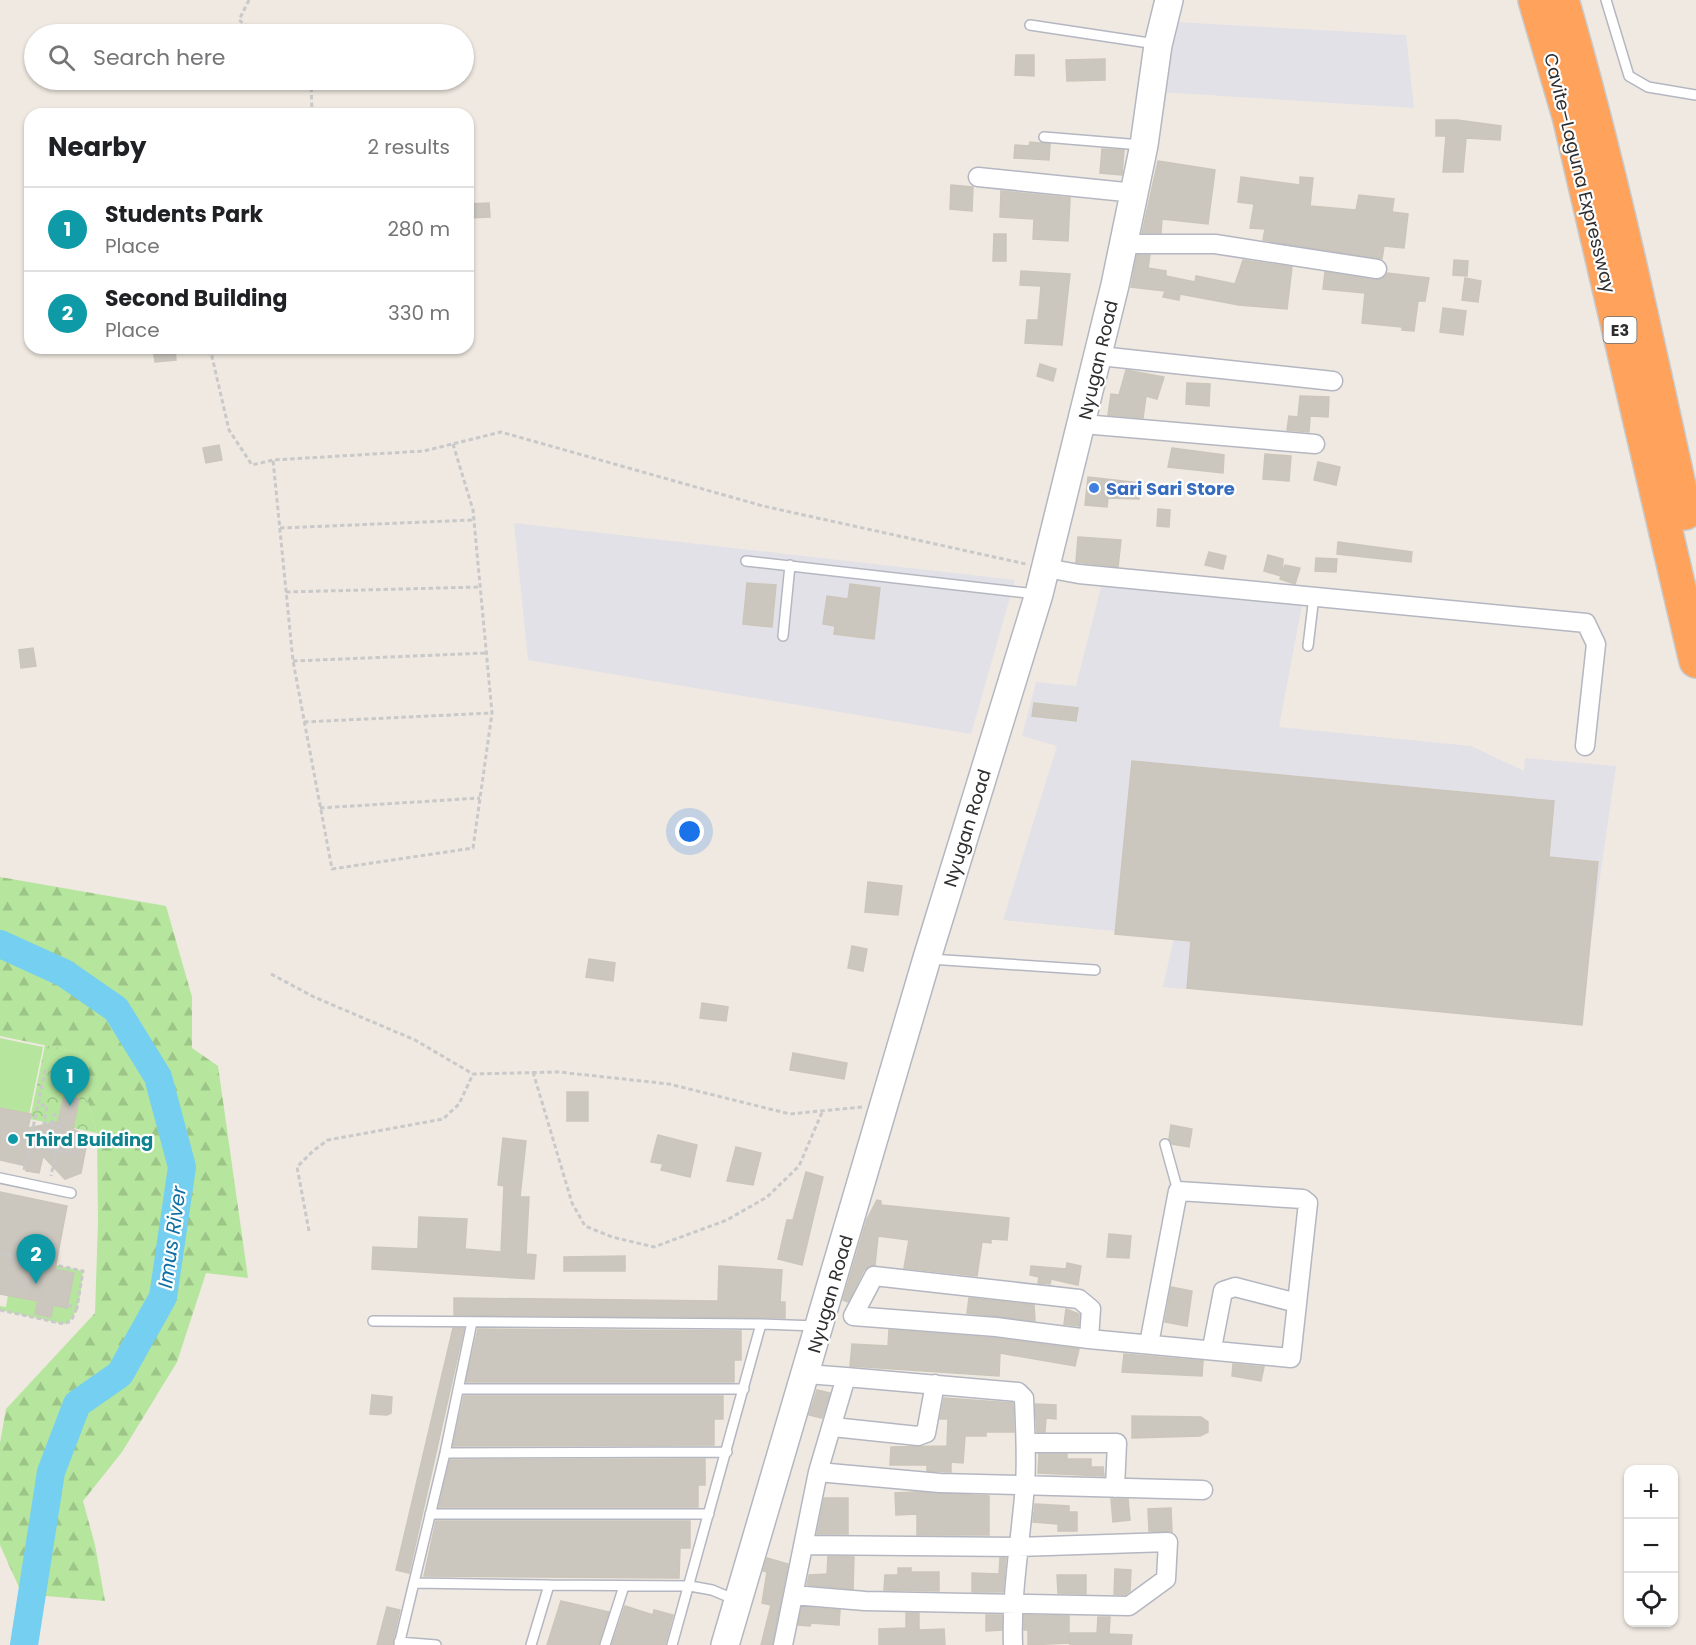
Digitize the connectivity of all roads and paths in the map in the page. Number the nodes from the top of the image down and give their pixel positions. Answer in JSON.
{"nodes":[{"id":1,"x":249,"y":0,"type":"edge"},
{"id":2,"x":1169,"y":0,"type":"edge"},
{"id":3,"x":1535,"y":0,"type":"edge"},
{"id":4,"x":1562,"y":0,"type":"edge"},
{"id":5,"x":1606,"y":0,"type":"edge"},
{"id":6,"x":244,"y":24,"type":"edge"},
{"id":7,"x":1030,"y":25,"type":"dead end"},
{"id":8,"x":1158,"y":45,"type":"junction"},
{"id":9,"x":311,"y":90,"type":"edge"},
{"id":10,"x":1696,"y":95,"type":"edge"},
{"id":11,"x":312,"y":108,"type":"edge"},
{"id":12,"x":1044,"y":137,"type":"dead end"},
{"id":13,"x":1144,"y":145,"type":"junction"},
{"id":14,"x":978,"y":177,"type":"dead end"},
{"id":15,"x":1135,"y":193,"type":"junction"},
{"id":16,"x":1124,"y":244,"type":"junction"},
{"id":17,"x":1377,"y":269,"type":"dead end"},
{"id":18,"x":211,"y":354,"type":"edge"},
{"id":19,"x":1100,"y":356,"type":"junction"},
{"id":20,"x":1333,"y":381,"type":"dead end"},
{"id":21,"x":1083,"y":424,"type":"junction"},
{"id":22,"x":453,"y":444,"type":"junction"},
{"id":23,"x":1315,"y":444,"type":"dead end"},
{"id":24,"x":273,"y":460,"type":"junction"},
{"id":25,"x":474,"y":520,"type":"junction"},
{"id":26,"x":280,"y":528,"type":"junction"},
{"id":27,"x":746,"y":561,"type":"dead end"},
{"id":28,"x":1696,"y":562,"type":"edge"},
{"id":29,"x":790,"y":565,"type":"junction"},
{"id":30,"x":1046,"y":568,"type":"junction"},
{"id":31,"x":480,"y":587,"type":"junction"},
{"id":32,"x":286,"y":592,"type":"junction"},
{"id":33,"x":1039,"y":594,"type":"junction"},
{"id":34,"x":1314,"y":596,"type":"junction"},
{"id":35,"x":783,"y":636,"type":"dead end"},
{"id":36,"x":1308,"y":646,"type":"dead end"},
{"id":37,"x":486,"y":653,"type":"junction"},
{"id":38,"x":293,"y":661,"type":"junction"},
{"id":39,"x":1696,"y":661,"type":"edge"},
{"id":40,"x":492,"y":713,"type":"junction"},
{"id":41,"x":304,"y":722,"type":"junction"},
{"id":42,"x":1585,"y":746,"type":"dead end"},
{"id":43,"x":480,"y":798,"type":"junction"},
{"id":44,"x":320,"y":808,"type":"junction"},
{"id":45,"x":927,"y":958,"type":"junction"},
{"id":46,"x":1095,"y":970,"type":"dead end"},
{"id":47,"x":271,"y":974,"type":"dead end"},
{"id":48,"x":45,"y":1070,"type":"dead end"},
{"id":49,"x":533,"y":1072,"type":"junction"},
{"id":50,"x":473,"y":1074,"type":"junction"},
{"id":51,"x":38,"y":1104,"type":"junction"},
{"id":52,"x":885,"y":1106,"type":"junction"},
{"id":53,"x":823,"y":1110,"type":"junction"},
{"id":54,"x":60,"y":1113,"type":"dead end"},
{"id":55,"x":51,"y":1124,"type":"junction"},
{"id":56,"x":1166,"y":1144,"type":"dead end"},
{"id":57,"x":29,"y":1145,"type":"junction"},
{"id":58,"x":56,"y":1150,"type":"junction"},
{"id":59,"x":71,"y":1153,"type":"dead end"},
{"id":60,"x":22,"y":1159,"type":"dead end"},
{"id":61,"x":27,"y":1160,"type":"junction"},
{"id":62,"x":16,"y":1170,"type":"dead end"},
{"id":63,"x":24,"y":1172,"type":"junction"},
{"id":64,"x":33,"y":1174,"type":"dead end"},
{"id":65,"x":42,"y":1176,"type":"dead end"},
{"id":66,"x":0,"y":1178,"type":"edge"},
{"id":67,"x":1178,"y":1191,"type":"junction"},
{"id":68,"x":71,"y":1193,"type":"dead end"},
{"id":69,"x":309,"y":1231,"type":"dead end"},
{"id":70,"x":0,"y":1253,"type":"edge"},
{"id":71,"x":1297,"y":1303,"type":"junction"},
{"id":72,"x":67,"y":1305,"type":"dead end"},
{"id":73,"x":77,"y":1308,"type":"junction"},
{"id":74,"x":0,"y":1310,"type":"edge"},
{"id":75,"x":854,"y":1316,"type":"junction"},
{"id":76,"x":822,"y":1320,"type":"junction"},
{"id":77,"x":373,"y":1321,"type":"dead end"},
{"id":78,"x":472,"y":1322,"type":"junction"},
{"id":79,"x":761,"y":1324,"type":"junction"},
{"id":80,"x":1089,"y":1339,"type":"junction"},
{"id":81,"x":1149,"y":1344,"type":"junction"},
{"id":82,"x":1212,"y":1348,"type":"junction"},
{"id":83,"x":806,"y":1374,"type":"junction"},
{"id":84,"x":846,"y":1377,"type":"junction"},
{"id":85,"x":935,"y":1384,"type":"junction"},
{"id":86,"x":459,"y":1389,"type":"junction"},
{"id":87,"x":744,"y":1389,"type":"junction"},
{"id":88,"x":833,"y":1427,"type":"junction"},
{"id":89,"x":1026,"y":1443,"type":"junction"},
{"id":90,"x":726,"y":1452,"type":"junction"},
{"id":91,"x":445,"y":1453,"type":"junction"},
{"id":92,"x":818,"y":1473,"type":"junction"},
{"id":93,"x":1025,"y":1486,"type":"junction"},
{"id":94,"x":1115,"y":1488,"type":"junction"},
{"id":95,"x":1203,"y":1490,"type":"dead end"},
{"id":96,"x":430,"y":1514,"type":"junction"},
{"id":97,"x":709,"y":1514,"type":"junction"},
{"id":98,"x":803,"y":1545,"type":"junction"},
{"id":99,"x":1018,"y":1547,"type":"junction"},
{"id":100,"x":415,"y":1583,"type":"junction"},
{"id":101,"x":549,"y":1585,"type":"junction"},
{"id":102,"x":624,"y":1586,"type":"junction"},
{"id":103,"x":690,"y":1586,"type":"junction"},
{"id":104,"x":793,"y":1595,"type":"junction"},
{"id":105,"x":737,"y":1600,"type":"junction"},
{"id":106,"x":1012,"y":1606,"type":"junction"},
{"id":107,"x":399,"y":1643,"type":"edge"},
{"id":108,"x":436,"y":1645,"type":"edge"},
{"id":109,"x":531,"y":1645,"type":"edge"},
{"id":110,"x":605,"y":1645,"type":"edge"},
{"id":111,"x":672,"y":1645,"type":"edge"},
{"id":112,"x":725,"y":1645,"type":"edge"},
{"id":113,"x":783,"y":1645,"type":"edge"},
{"id":114,"x":1013,"y":1645,"type":"edge"}],
"edges":[{"from":1,"to":6,"type":"path"},
{"from":2,"to":8,"type":"main road","name":"Nyugan Road"},
{"from":3,"to":39,"type":"highway","name":"Cavite–Laguna Expressway","number":"E3"},
{"from":4,"to":28,"type":"highway","name":"Cavite–Laguna Expressway","number":"E3"},
{"from":5,"to":10,"type":"lane"},
{"from":7,"to":8,"type":"lane"},
{"from":8,"to":13,"type":"main road","name":"Nyugan Road"},
{"from":9,"to":11,"type":"path"},
{"from":12,"to":13,"type":"lane"},
{"from":13,"to":15,"type":"main road","name":"Nyugan Road"},
{"from":14,"to":15,"type":"street"},
{"from":15,"to":16,"type":"main road","name":"Nyugan Road"},
{"from":16,"to":17,"type":"street"},
{"from":16,"to":19,"type":"main road","name":"Nyugan Road"},
{"from":18,"to":24,"type":"path"},
{"from":19,"to":20,"type":"street"},
{"from":19,"to":21,"type":"main road","name":"Nyugan Road"},
{"from":21,"to":23,"type":"street"},
{"from":21,"to":30,"type":"main road","name":"Nyugan Road"},
{"from":22,"to":24,"type":"path"},
{"from":22,"to":25,"type":"path"},
{"from":22,"to":30,"type":"path"},
{"from":24,"to":26,"type":"path"},
{"from":25,"to":26,"type":"path"},
{"from":25,"to":31,"type":"path"},
{"from":26,"to":32,"type":"path"},
{"from":27,"to":29,"type":"lane"},
{"from":29,"to":33,"type":"lane"},
{"from":29,"to":35,"type":"lane"},
{"from":30,"to":33,"type":"main road","name":"Nyugan Road"},
{"from":30,"to":34,"type":"street"},
{"from":31,"to":32,"type":"path"},
{"from":31,"to":37,"type":"path"},
{"from":32,"to":38,"type":"path"},
{"from":33,"to":45,"type":"main road","name":"Nyugan Road"},
{"from":34,"to":36,"type":"lane"},
{"from":34,"to":42,"type":"street"},
{"from":37,"to":38,"type":"path"},
{"from":37,"to":40,"type":"path"},
{"from":38,"to":41,"type":"path"},
{"from":40,"to":41,"type":"path"},
{"from":40,"to":43,"type":"path"},
{"from":41,"to":44,"type":"path"},
{"from":43,"to":44,"type":"path"},
{"from":43,"to":44,"type":"path"},
{"from":45,"to":46,"type":"lane"},
{"from":45,"to":52,"type":"main road","name":"Nyugan Road"},
{"from":47,"to":50,"type":"path"},
{"from":48,"to":51,"type":"path"},
{"from":49,"to":50,"type":"path"},
{"from":49,"to":53,"type":"path"},
{"from":49,"to":53,"type":"path"},
{"from":50,"to":69,"type":"path"},
{"from":51,"to":55,"type":"path"},
{"from":51,"to":57,"type":"path"},
{"from":52,"to":53,"type":"path"},
{"from":52,"to":76,"type":"main road","name":"Nyugan Road"},
{"from":54,"to":55,"type":"path"},
{"from":55,"to":58,"type":"path"},
{"from":56,"to":67,"type":"lane"},
{"from":57,"to":58,"type":"path"},
{"from":57,"to":61,"type":"path"},
{"from":58,"to":59,"type":"path"},
{"from":58,"to":65,"type":"path"},
{"from":60,"to":61,"type":"path"},
{"from":61,"to":63,"type":"path"},
{"from":62,"to":63,"type":"path"},
{"from":63,"to":64,"type":"path"},
{"from":66,"to":68,"type":"lane"},
{"from":67,"to":71,"type":"street"},
{"from":67,"to":81,"type":"street"},
{"from":70,"to":73,"type":"path"},
{"from":71,"to":82,"type":"street"},
{"from":71,"to":82,"type":"street"},
{"from":72,"to":73,"type":"path"},
{"from":73,"to":74,"type":"path"},
{"from":75,"to":76,"type":"street"},
{"from":75,"to":80,"type":"street"},
{"from":75,"to":80,"type":"street"},
{"from":76,"to":79,"type":"lane"},
{"from":76,"to":83,"type":"main road","name":"Nyugan Road"},
{"from":77,"to":78,"type":"lane"},
{"from":78,"to":79,"type":"lane"},
{"from":78,"to":86,"type":"lane"},
{"from":79,"to":87,"type":"lane"},
{"from":80,"to":81,"type":"street"},
{"from":81,"to":82,"type":"street"},
{"from":83,"to":84,"type":"street"},
{"from":83,"to":105,"type":"main road","name":"Nyugan Road"},
{"from":84,"to":85,"type":"street"},
{"from":84,"to":88,"type":"street"},
{"from":85,"to":88,"type":"street"},
{"from":85,"to":89,"type":"street"},
{"from":86,"to":87,"type":"lane"},
{"from":86,"to":91,"type":"lane"},
{"from":87,"to":90,"type":"lane"},
{"from":88,"to":92,"type":"street"},
{"from":89,"to":93,"type":"street"},
{"from":89,"to":94,"type":"street"},
{"from":90,"to":91,"type":"lane"},
{"from":90,"to":97,"type":"lane"},
{"from":91,"to":96,"type":"lane"},
{"from":92,"to":93,"type":"street"},
{"from":92,"to":98,"type":"street"},
{"from":93,"to":94,"type":"street"},
{"from":93,"to":99,"type":"street"},
{"from":94,"to":95,"type":"street"},
{"from":96,"to":97,"type":"lane"},
{"from":96,"to":100,"type":"lane"},
{"from":97,"to":103,"type":"lane"},
{"from":98,"to":99,"type":"street"},
{"from":98,"to":104,"type":"street"},
{"from":99,"to":106,"type":"street"},
{"from":99,"to":106,"type":"street"},
{"from":100,"to":101,"type":"lane"},
{"from":100,"to":107,"type":"lane"},
{"from":101,"to":102,"type":"lane"},
{"from":101,"to":109,"type":"lane"},
{"from":102,"to":103,"type":"lane"},
{"from":102,"to":110,"type":"lane"},
{"from":103,"to":105,"type":"lane"},
{"from":103,"to":111,"type":"lane"},
{"from":104,"to":106,"type":"street"},
{"from":104,"to":113,"type":"street"},
{"from":105,"to":112,"type":"main road","name":"Nyugan Road"},
{"from":106,"to":114,"type":"street"},
{"from":107,"to":108,"type":"lane"}]}
